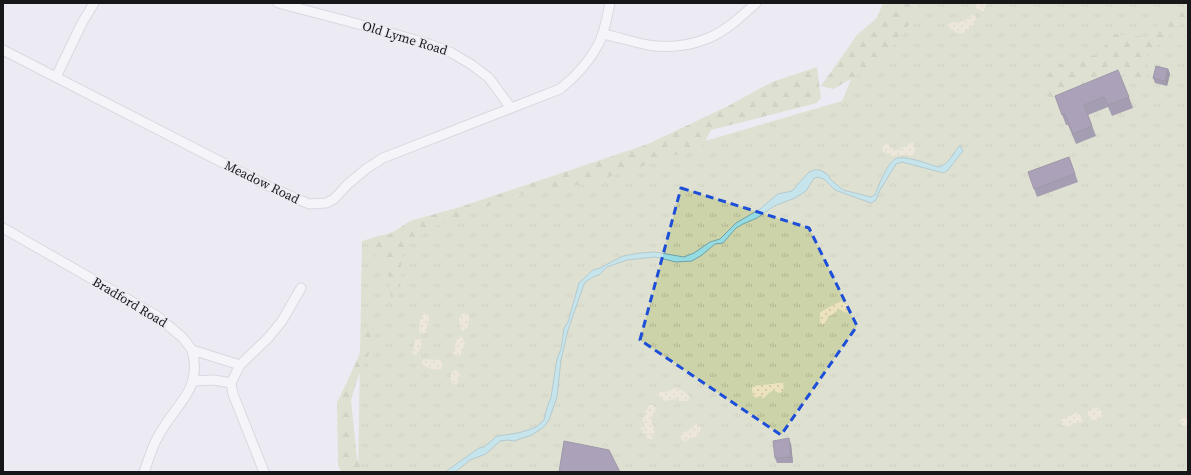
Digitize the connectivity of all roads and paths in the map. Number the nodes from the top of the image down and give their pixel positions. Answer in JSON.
{"nodes":[{"id":1,"x":94,"y":3,"type":"edge"},
{"id":2,"x":278,"y":3,"type":"edge"},
{"id":3,"x":610,"y":3,"type":"edge"},
{"id":4,"x":756,"y":3,"type":"edge"},
{"id":5,"x":602,"y":34,"type":"junction"},
{"id":6,"x":3,"y":50,"type":"edge"},
{"id":7,"x":56,"y":77,"type":"junction"},
{"id":8,"x":511,"y":108,"type":"junction"},
{"id":9,"x":3,"y":228,"type":"edge"},
{"id":10,"x":301,"y":288,"type":"dead end"},
{"id":11,"x":192,"y":350,"type":"junction"},
{"id":12,"x":240,"y":365,"type":"junction"},
{"id":13,"x":194,"y":380,"type":"junction"},
{"id":14,"x":231,"y":383,"type":"junction"},
{"id":15,"x":144,"y":472,"type":"edge"},
{"id":16,"x":264,"y":472,"type":"edge"}],
"edges":[{"from":1,"to":7,"type":"street"},
{"from":2,"to":8,"type":"street","name":"Old Lyme Road"},
{"from":3,"to":5,"type":"street","name":"Meadow Road"},
{"from":4,"to":5,"type":"street"},
{"from":5,"to":8,"type":"street","name":"Meadow Road"},
{"from":6,"to":7,"type":"street","name":"Meadow Road"},
{"from":7,"to":8,"type":"street","name":"Meadow Road"},
{"from":9,"to":11,"type":"street","name":"Bradford Road"},
{"from":10,"to":12,"type":"street"},
{"from":11,"to":12,"type":"street"},
{"from":11,"to":13,"type":"street"},
{"from":12,"to":14,"type":"street"},
{"from":13,"to":14,"type":"street"},
{"from":13,"to":15,"type":"street"},
{"from":14,"to":16,"type":"street"}]}
